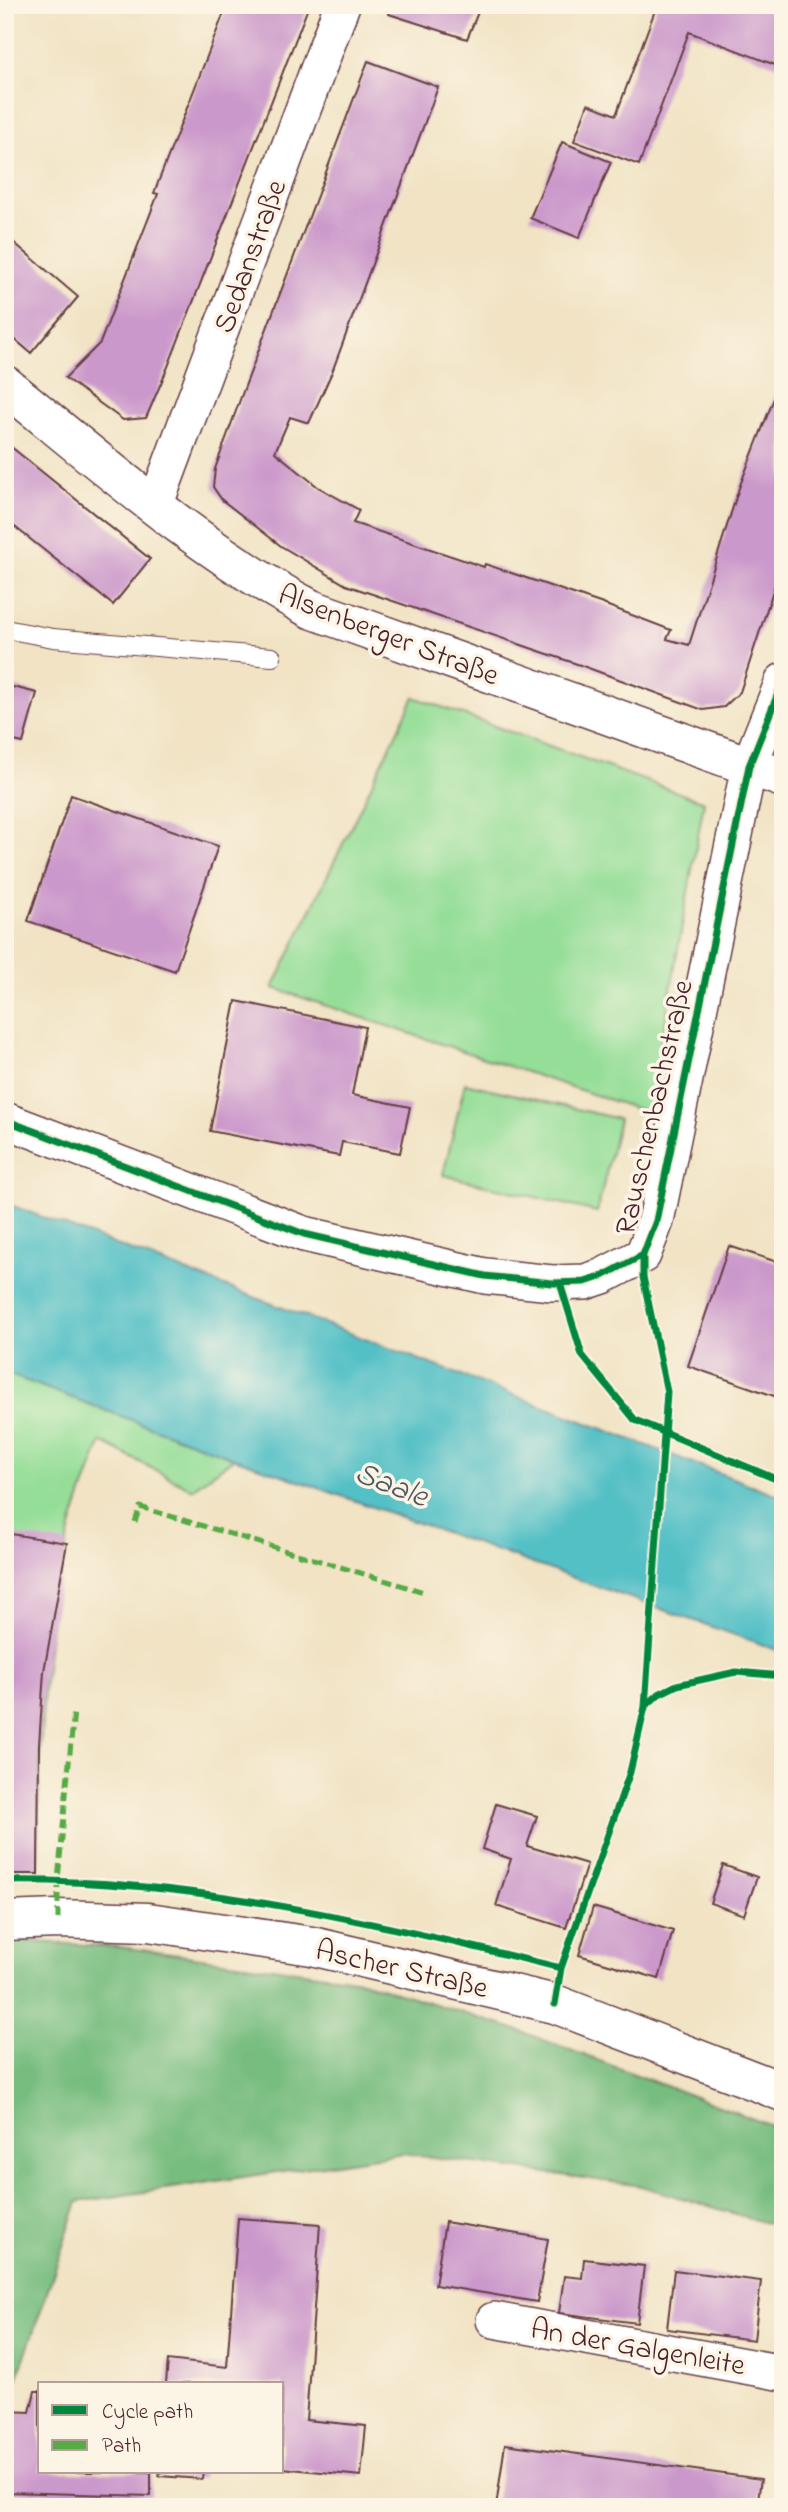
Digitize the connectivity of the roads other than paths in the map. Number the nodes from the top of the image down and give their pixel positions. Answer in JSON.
{"nodes":[{"id":1,"x":342,"y":5,"type":"edge"},
{"id":2,"x":5,"y":385,"type":"edge"},
{"id":3,"x":155,"y":506,"type":"junction"},
{"id":4,"x":5,"y":629,"type":"edge"},
{"id":5,"x":272,"y":657,"type":"dead end"},
{"id":6,"x":783,"y":681,"type":"edge"},
{"id":7,"x":766,"y":772,"type":"edge"},
{"id":8,"x":5,"y":1120,"type":"edge"},
{"id":9,"x":5,"y":1921,"type":"edge"},
{"id":10,"x":783,"y":2092,"type":"edge"},
{"id":11,"x":494,"y":2320,"type":"dead end"},
{"id":12,"x":783,"y":2372,"type":"edge"}],
"edges":[{"from":1,"to":3,"type":"street","name":"Sedanstraße"},
{"from":2,"to":3,"type":"street","name":"Alsenberger Straße"},
{"from":3,"to":7,"type":"street","name":"Alsenberger Straße"},
{"from":4,"to":5,"type":"lane"},
{"from":6,"to":7,"type":"street","name":"Rauschenbachstraße"},
{"from":7,"to":8,"type":"street","name":"Rauschenbachstraße"},
{"from":9,"to":10,"type":"street","name":"Ascher Straße"},
{"from":11,"to":12,"type":"street","name":"An der Galgenleite"}]}
